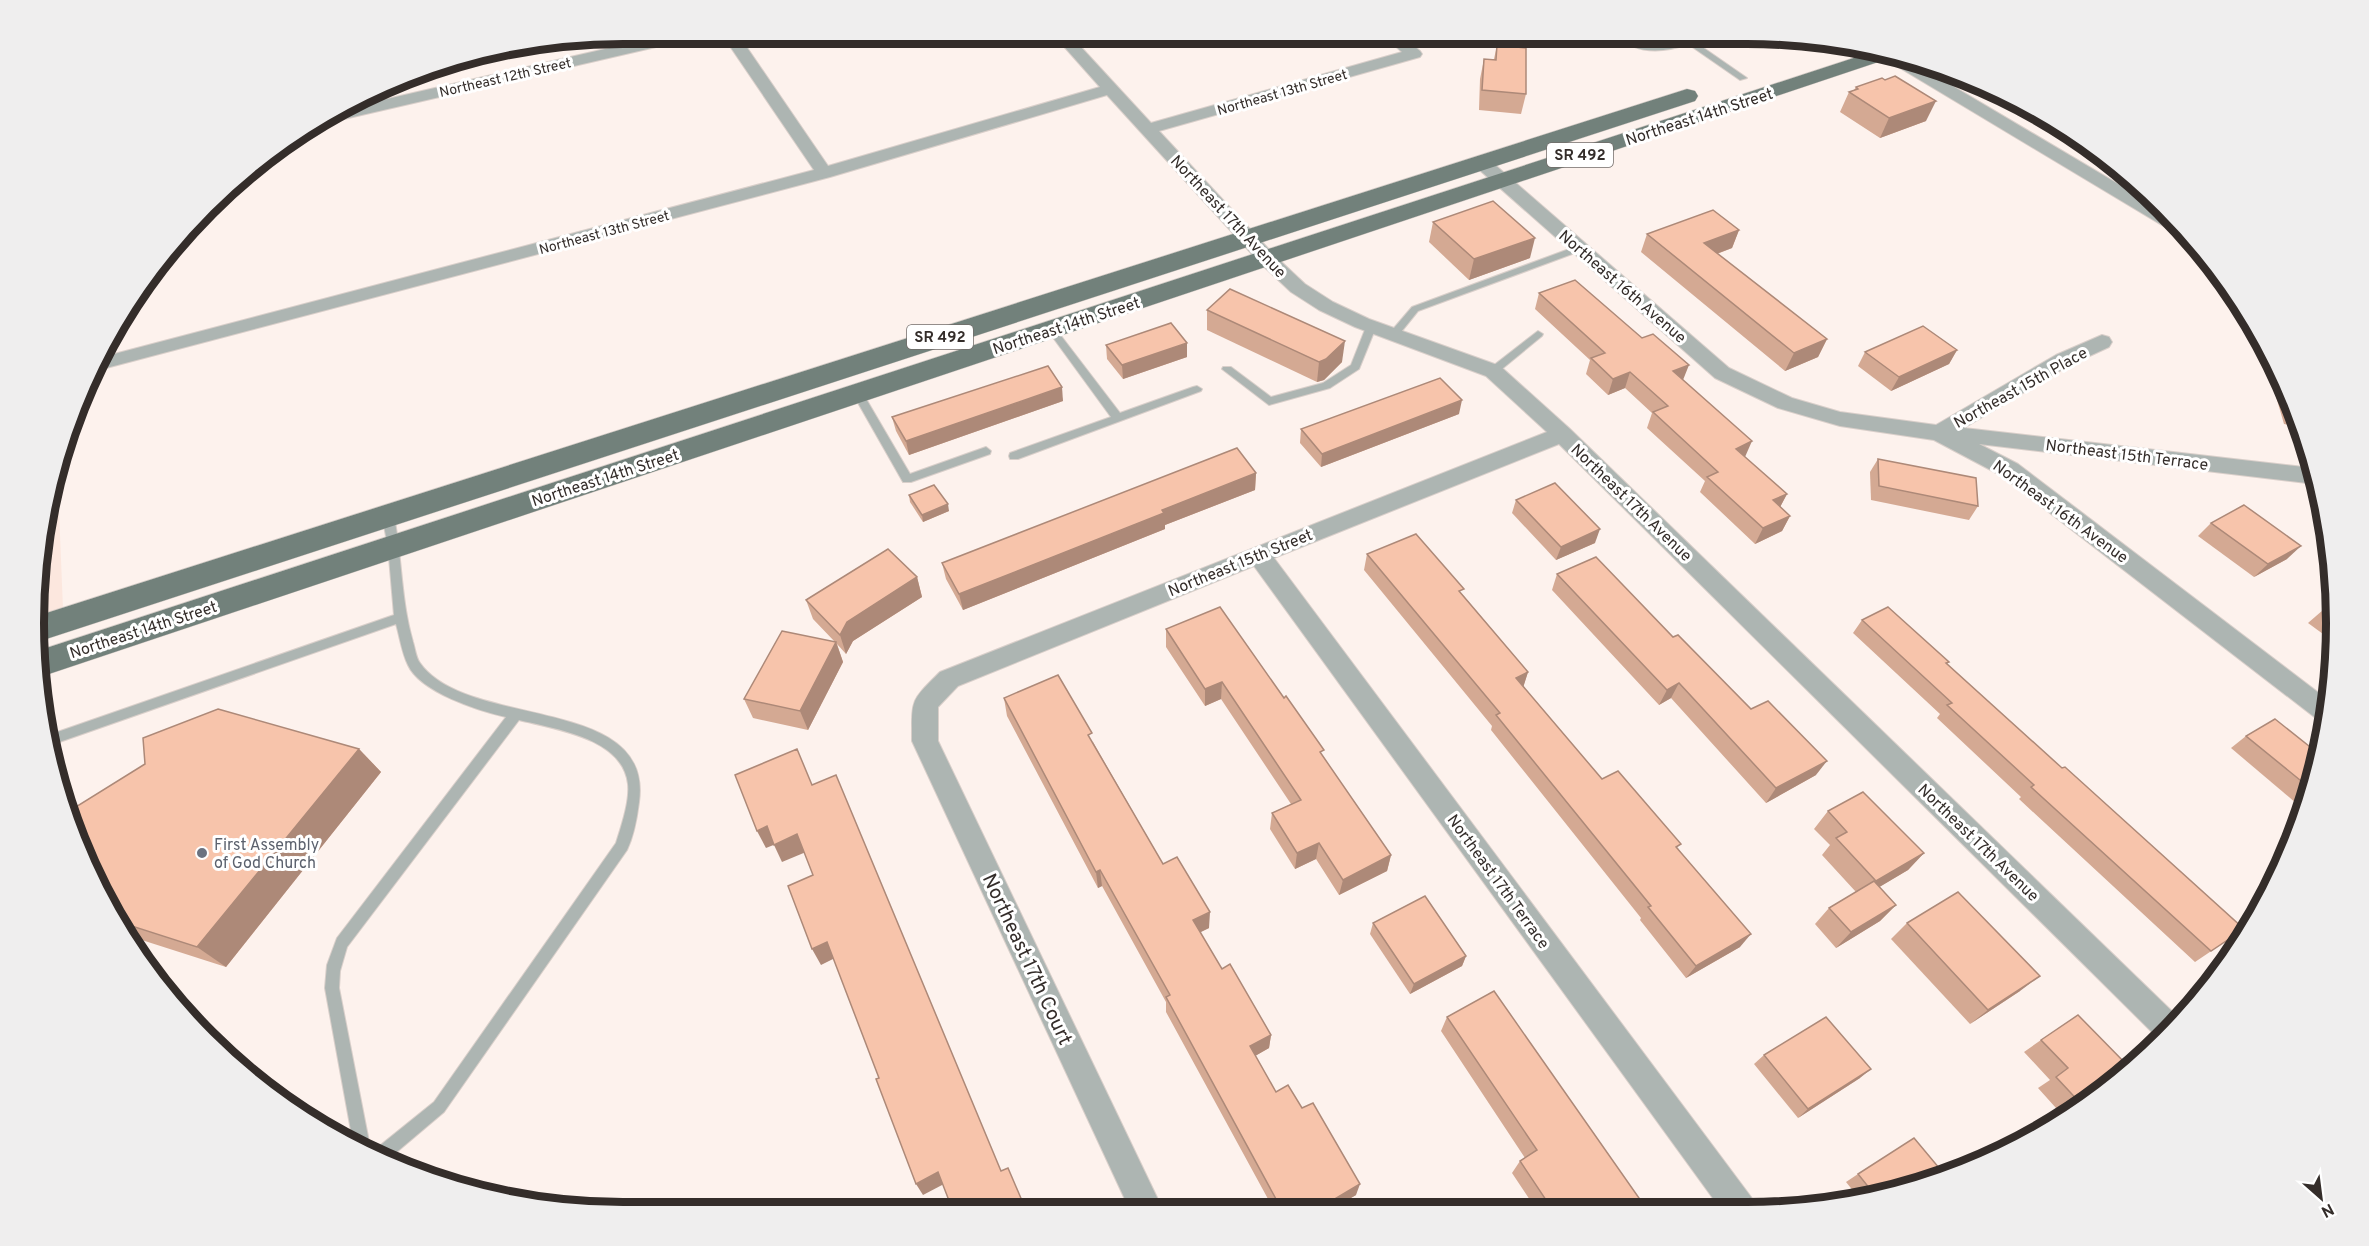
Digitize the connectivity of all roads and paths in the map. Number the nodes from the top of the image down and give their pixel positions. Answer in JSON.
{"nodes":[{"id":1,"x":647,"y":44,"type":"edge"},
{"id":2,"x":736,"y":44,"type":"edge"},
{"id":3,"x":1069,"y":44,"type":"edge"},
{"id":4,"x":1402,"y":44,"type":"edge"},
{"id":5,"x":1631,"y":44,"type":"edge"},
{"id":6,"x":1681,"y":44,"type":"edge"},
{"id":7,"x":1692,"y":44,"type":"edge"},
{"id":8,"x":1829,"y":49,"type":"edge"},
{"id":9,"x":1870,"y":57,"type":"edge"},
{"id":10,"x":1915,"y":69,"type":"edge"},
{"id":11,"x":1743,"y":78,"type":"junction"},
{"id":12,"x":1111,"y":89,"type":"junction"},
{"id":13,"x":348,"y":113,"type":"edge"},
{"id":14,"x":1149,"y":129,"type":"junction"},
{"id":15,"x":1481,"y":162,"type":"junction"},
{"id":16,"x":824,"y":173,"type":"junction"},
{"id":17,"x":1502,"y":180,"type":"junction"},
{"id":18,"x":2158,"y":215,"type":"edge"},
{"id":19,"x":1258,"y":248,"type":"junction"},
{"id":20,"x":1580,"y":248,"type":"junction"},
{"id":21,"x":1052,"y":330,"type":"junction"},
{"id":22,"x":1382,"y":331,"type":"junction"},
{"id":23,"x":1538,"y":334,"type":"dead end"},
{"id":24,"x":2102,"y":342,"type":"dead end"},
{"id":25,"x":105,"y":363,"type":"edge"},
{"id":26,"x":1227,"y":369,"type":"dead end"},
{"id":27,"x":1493,"y":371,"type":"junction"},
{"id":28,"x":1197,"y":389,"type":"dead end"},
{"id":29,"x":858,"y":394,"type":"junction"},
{"id":30,"x":1118,"y":418,"type":"junction"},
{"id":31,"x":1939,"y":433,"type":"junction"},
{"id":32,"x":1562,"y":434,"type":"junction"},
{"id":33,"x":986,"y":451,"type":"dead end"},
{"id":34,"x":1014,"y":456,"type":"dead end"},
{"id":35,"x":2306,"y":475,"type":"edge"},
{"id":36,"x":388,"y":516,"type":"junction"},
{"id":37,"x":394,"y":546,"type":"junction"},
{"id":38,"x":1258,"y":554,"type":"junction"},
{"id":39,"x":400,"y":618,"type":"junction"},
{"id":40,"x":44,"y":627,"type":"edge"},
{"id":41,"x":45,"y":662,"type":"edge"},
{"id":42,"x":926,"y":704,"type":"joint"},
{"id":43,"x":2319,"y":707,"type":"edge"},
{"id":44,"x":516,"y":714,"type":"junction"},
{"id":45,"x":55,"y":738,"type":"edge"},
{"id":46,"x":2165,"y":1024,"type":"edge"},
{"id":47,"x":361,"y":1140,"type":"edge"},
{"id":48,"x":386,"y":1151,"type":"edge"},
{"id":49,"x":1143,"y":1202,"type":"edge"},
{"id":50,"x":1736,"y":1202,"type":"edge"}],
"edges":[{"from":1,"to":13,"type":"street","name":"Northeast 12th Street"},
{"from":2,"to":16,"type":"street"},
{"from":3,"to":12,"type":"street","name":"Northeast 17th Avenue"},
{"from":4,"to":14,"type":"street","name":"Northeast 13th Street"},
{"from":5,"to":6,"type":"lane"},
{"from":7,"to":11,"type":"lane"},
{"from":8,"to":11,"type":"main road","name":"Northeast 14th Street","number":"SR 492"},
{"from":9,"to":17,"type":"main road","name":"Northeast 14th Street","number":"SR 492"},
{"from":10,"to":18,"type":"street"},
{"from":11,"to":15,"type":"main road","name":"Northeast 14th Street","number":"SR 492"},
{"from":12,"to":14,"type":"street","name":"Northeast 17th Avenue"},
{"from":12,"to":16,"type":"street","name":"Northeast 13th Street"},
{"from":14,"to":19,"type":"street","name":"Northeast 17th Avenue"},
{"from":15,"to":17,"type":"street","name":"Northeast 16th Avenue"},
{"from":15,"to":19,"type":"main road","name":"Northeast 14th Street","number":"SR 492"},
{"from":16,"to":25,"type":"street","name":"Northeast 13th Street"},
{"from":17,"to":19,"type":"main road","name":"Northeast 14th Street","number":"SR 492"},
{"from":17,"to":20,"type":"street","name":"Northeast 16th Avenue"},
{"from":19,"to":21,"type":"main road","name":"Northeast 14th Street","number":"SR 492"},
{"from":19,"to":22,"type":"street","name":"Northeast 17th Avenue"},
{"from":19,"to":36,"type":"main road","name":"Northeast 14th Street","number":"SR 492"},
{"from":20,"to":22,"type":"lane"},
{"from":20,"to":31,"type":"street","name":"Northeast 16th Avenue"},
{"from":21,"to":29,"type":"main road","name":"Northeast 14th Street","number":"SR 492"},
{"from":21,"to":30,"type":"lane"},
{"from":22,"to":26,"type":"lane"},
{"from":22,"to":27,"type":"street","name":"Northeast 17th Avenue"},
{"from":23,"to":27,"type":"lane"},
{"from":24,"to":31,"type":"street","name":"Northeast 15th Place"},
{"from":27,"to":32,"type":"street","name":"Northeast 17th Avenue"},
{"from":28,"to":30,"type":"lane"},
{"from":29,"to":33,"type":"lane"},
{"from":29,"to":37,"type":"main road","name":"Northeast 14th Street","number":"SR 492"},
{"from":30,"to":34,"type":"lane"},
{"from":31,"to":35,"type":"street","name":"Northeast 15th Terrace"},
{"from":31,"to":43,"type":"street","name":"Northeast 16th Avenue"},
{"from":32,"to":38,"type":"street","name":"Northeast 15th Street"},
{"from":32,"to":46,"type":"street","name":"Northeast 17th Avenue"},
{"from":36,"to":37,"type":"lane"},
{"from":36,"to":40,"type":"main road","name":"Northeast 14th Street","number":"SR 492"},
{"from":37,"to":39,"type":"lane"},
{"from":37,"to":41,"type":"main road","name":"Northeast 14th Street","number":"SR 492"},
{"from":38,"to":42,"type":"street","name":"Northeast 15th Street"},
{"from":38,"to":50,"type":"street","name":"Northeast 17th Terrace"},
{"from":39,"to":44,"type":"lane"},
{"from":39,"to":45,"type":"lane"},
{"from":42,"to":49,"type":"street","name":"Northeast 17th Court"},
{"from":44,"to":47,"type":"lane"},
{"from":44,"to":48,"type":"lane"}]}
